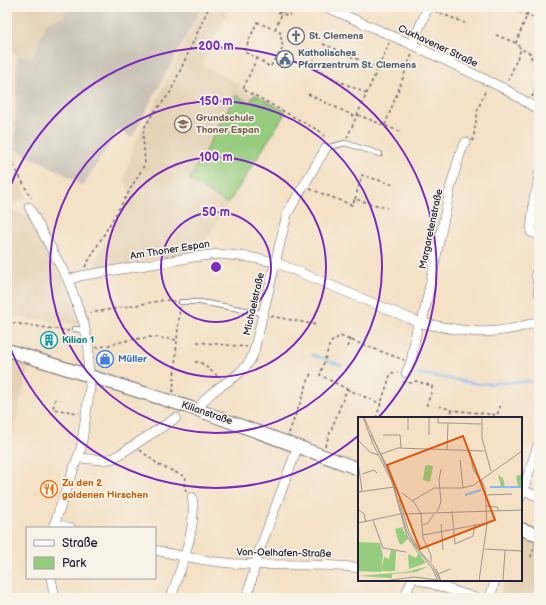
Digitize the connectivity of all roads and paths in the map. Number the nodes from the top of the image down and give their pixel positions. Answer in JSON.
{"nodes":[{"id":1,"x":209,"y":7,"type":"edge"},
{"id":2,"x":285,"y":7,"type":"edge"},
{"id":3,"x":326,"y":7,"type":"edge"},
{"id":4,"x":428,"y":7,"type":"edge"},
{"id":5,"x":508,"y":7,"type":"edge"},
{"id":6,"x":530,"y":7,"type":"edge"},
{"id":7,"x":278,"y":12,"type":"dead end"},
{"id":8,"x":282,"y":14,"type":"junction"},
{"id":9,"x":290,"y":14,"type":"dead end"},
{"id":10,"x":527,"y":15,"type":"junction"},
{"id":11,"x":539,"y":20,"type":"edge"},
{"id":12,"x":465,"y":23,"type":"dead end"},
{"id":13,"x":275,"y":29,"type":"junction"},
{"id":14,"x":496,"y":35,"type":"dead end"},
{"id":15,"x":392,"y":36,"type":"junction"},
{"id":16,"x":516,"y":43,"type":"junction"},
{"id":17,"x":323,"y":44,"type":"dead end"},
{"id":18,"x":414,"y":46,"type":"junction"},
{"id":19,"x":521,"y":49,"type":"junction"},
{"id":20,"x":7,"y":53,"type":"edge"},
{"id":21,"x":317,"y":54,"type":"dead end"},
{"id":22,"x":532,"y":54,"type":"junction"},
{"id":23,"x":539,"y":57,"type":"edge"},
{"id":24,"x":257,"y":58,"type":"junction"},
{"id":25,"x":531,"y":59,"type":"dead end"},
{"id":26,"x":378,"y":68,"type":"junction"},
{"id":27,"x":539,"y":80,"type":"edge"},
{"id":28,"x":489,"y":82,"type":"junction"},
{"id":29,"x":504,"y":90,"type":"junction"},
{"id":30,"x":308,"y":94,"type":"dead end"},
{"id":31,"x":367,"y":94,"type":"junction"},
{"id":32,"x":529,"y":104,"type":"junction"},
{"id":33,"x":539,"y":110,"type":"edge"},
{"id":34,"x":358,"y":115,"type":"junction"},
{"id":35,"x":356,"y":117,"type":"junction"},
{"id":36,"x":385,"y":125,"type":"junction"},
{"id":37,"x":401,"y":132,"type":"dead end"},
{"id":38,"x":466,"y":142,"type":"joint"},
{"id":39,"x":345,"y":144,"type":"junction"},
{"id":40,"x":326,"y":148,"type":"junction"},
{"id":41,"x":8,"y":154,"type":"edge"},
{"id":42,"x":380,"y":154,"type":"dead end"},
{"id":43,"x":7,"y":168,"type":"edge"},
{"id":44,"x":539,"y":173,"type":"edge"},
{"id":45,"x":7,"y":174,"type":"edge"},
{"id":46,"x":394,"y":185,"type":"dead end"},
{"id":47,"x":303,"y":186,"type":"junction"},
{"id":48,"x":355,"y":199,"type":"junction"},
{"id":49,"x":30,"y":203,"type":"joint"},
{"id":50,"x":387,"y":208,"type":"dead end"},
{"id":51,"x":539,"y":235,"type":"edge"},
{"id":52,"x":275,"y":262,"type":"junction"},
{"id":53,"x":539,"y":268,"type":"edge"},
{"id":54,"x":80,"y":276,"type":"junction"},
{"id":55,"x":68,"y":280,"type":"junction"},
{"id":56,"x":539,"y":294,"type":"edge"},
{"id":57,"x":180,"y":302,"type":"junction"},
{"id":58,"x":262,"y":313,"type":"junction"},
{"id":59,"x":81,"y":315,"type":"junction"},
{"id":60,"x":539,"y":321,"type":"edge"},
{"id":61,"x":7,"y":322,"type":"edge"},
{"id":62,"x":420,"y":322,"type":"junction"},
{"id":63,"x":317,"y":325,"type":"dead end"},
{"id":64,"x":74,"y":329,"type":"dead end"},
{"id":65,"x":86,"y":332,"type":"junction"},
{"id":66,"x":350,"y":339,"type":"junction"},
{"id":67,"x":177,"y":340,"type":"junction"},
{"id":68,"x":197,"y":342,"type":"dead end"},
{"id":69,"x":255,"y":347,"type":"junction"},
{"id":70,"x":347,"y":347,"type":"dead end"},
{"id":71,"x":7,"y":350,"type":"edge"},
{"id":72,"x":89,"y":350,"type":"junction"},
{"id":73,"x":7,"y":356,"type":"edge"},
{"id":74,"x":195,"y":362,"type":"dead end"},
{"id":75,"x":411,"y":362,"type":"junction"},
{"id":76,"x":53,"y":364,"type":"junction"},
{"id":77,"x":311,"y":373,"type":"dead end"},
{"id":78,"x":89,"y":374,"type":"junction"},
{"id":79,"x":404,"y":378,"type":"junction"},
{"id":80,"x":226,"y":383,"type":"junction"},
{"id":81,"x":346,"y":389,"type":"junction"},
{"id":82,"x":55,"y":399,"type":"dead end"},
{"id":83,"x":173,"y":401,"type":"junction"},
{"id":84,"x":502,"y":402,"type":"dead end"},
{"id":85,"x":381,"y":404,"type":"junction"},
{"id":86,"x":440,"y":406,"type":"dead end"},
{"id":87,"x":426,"y":407,"type":"dead end"},
{"id":88,"x":198,"y":410,"type":"junction"},
{"id":89,"x":452,"y":410,"type":"junction"},
{"id":90,"x":86,"y":414,"type":"junction"},
{"id":91,"x":376,"y":417,"type":"edge"},
{"id":92,"x":451,"y":417,"type":"edge"},
{"id":93,"x":176,"y":418,"type":"dead end"},
{"id":94,"x":286,"y":442,"type":"junction"},
{"id":95,"x":539,"y":442,"type":"edge"},
{"id":96,"x":134,"y":445,"type":"junction"},
{"id":97,"x":298,"y":446,"type":"junction"},
{"id":98,"x":322,"y":455,"type":"junction"},
{"id":99,"x":78,"y":458,"type":"junction"},
{"id":100,"x":358,"y":469,"type":"edge"},
{"id":101,"x":522,"y":494,"type":"edge"},
{"id":102,"x":192,"y":497,"type":"joint"},
{"id":103,"x":539,"y":497,"type":"edge"},
{"id":104,"x":54,"y":526,"type":"edge"},
{"id":105,"x":522,"y":530,"type":"edge"},
{"id":106,"x":538,"y":538,"type":"edge"},
{"id":107,"x":156,"y":550,"type":"edge"},
{"id":108,"x":184,"y":557,"type":"junction"},
{"id":109,"x":531,"y":558,"type":"dead end"},
{"id":110,"x":256,"y":563,"type":"junction"},
{"id":111,"x":358,"y":568,"type":"edge"},
{"id":112,"x":51,"y":579,"type":"edge"},
{"id":113,"x":412,"y":581,"type":"edge"},
{"id":114,"x":423,"y":581,"type":"edge"},
{"id":115,"x":495,"y":581,"type":"edge"},
{"id":116,"x":55,"y":598,"type":"edge"},
{"id":117,"x":171,"y":598,"type":"edge"},
{"id":118,"x":247,"y":598,"type":"edge"},
{"id":119,"x":404,"y":598,"type":"edge"},
{"id":120,"x":476,"y":598,"type":"edge"},
{"id":121,"x":490,"y":598,"type":"edge"}],
"edges":[{"from":1,"to":54,"type":"path"},
{"from":2,"to":8,"type":"path"},
{"from":3,"to":15,"type":"street","name":"Cuxhavener Straße"},
{"from":4,"to":12,"type":"path"},
{"from":4,"to":18,"type":"street"},
{"from":5,"to":10,"type":"path"},
{"from":6,"to":10,"type":"path"},
{"from":7,"to":8,"type":"path"},
{"from":8,"to":9,"type":"path"},
{"from":8,"to":13,"type":"path"},
{"from":10,"to":11,"type":"path"},
{"from":10,"to":16,"type":"path"},
{"from":13,"to":24,"type":"path"},
{"from":13,"to":24,"type":"path"},
{"from":14,"to":16,"type":"path"},
{"from":15,"to":18,"type":"street","name":"Cuxhavener Straße"},
{"from":15,"to":26,"type":"path"},
{"from":16,"to":19,"type":"path"},
{"from":17,"to":26,"type":"path"},
{"from":18,"to":28,"type":"street","name":"Cuxhavener Straße"},
{"from":18,"to":36,"type":"path"},
{"from":19,"to":22,"type":"path"},
{"from":19,"to":29,"type":"path"},
{"from":20,"to":41,"type":"path"},
{"from":21,"to":31,"type":"path"},
{"from":22,"to":23,"type":"path"},
{"from":22,"to":25,"type":"path"},
{"from":24,"to":40,"type":"path"},
{"from":26,"to":31,"type":"path"},
{"from":27,"to":32,"type":"path"},
{"from":28,"to":29,"type":"street","name":"Cuxhavener Straße"},
{"from":28,"to":38,"type":"path"},
{"from":29,"to":32,"type":"street","name":"Cuxhavener Straße"},
{"from":30,"to":35,"type":"path"},
{"from":31,"to":34,"type":"path"},
{"from":32,"to":33,"type":"street","name":"Cuxhavener Straße"},
{"from":34,"to":35,"type":"path"},
{"from":34,"to":36,"type":"path"},
{"from":35,"to":39,"type":"path"},
{"from":36,"to":37,"type":"path"},
{"from":38,"to":62,"type":"street","name":"Margaretenstraße"},
{"from":39,"to":40,"type":"lane"},
{"from":39,"to":42,"type":"lane"},
{"from":40,"to":47,"type":"street"},
{"from":41,"to":43,"type":"path"},
{"from":41,"to":49,"type":"path"},
{"from":43,"to":45,"type":"path"},
{"from":44,"to":51,"type":"street"},
{"from":46,"to":48,"type":"path"},
{"from":47,"to":48,"type":"path"},
{"from":47,"to":52,"type":"street"},
{"from":48,"to":50,"type":"path"},
{"from":49,"to":55,"type":"street"},
{"from":52,"to":54,"type":"street","name":"Am Thoner Espan"},
{"from":52,"to":58,"type":"street","name":"Michaelstraße"},
{"from":52,"to":62,"type":"street","name":"Michaelstraße"},
{"from":53,"to":56,"type":"street"},
{"from":54,"to":55,"type":"street","name":"Am Thoner Espan"},
{"from":55,"to":59,"type":"street"},
{"from":57,"to":58,"type":"lane"},
{"from":57,"to":59,"type":"path"},
{"from":57,"to":67,"type":"path"},
{"from":58,"to":63,"type":"path"},
{"from":58,"to":69,"type":"street","name":"Michaelstraße"},
{"from":59,"to":65,"type":"street"},
{"from":60,"to":62,"type":"street","name":"Michaelstraße"},
{"from":61,"to":65,"type":"path"},
{"from":62,"to":75,"type":"street"},
{"from":64,"to":65,"type":"lane"},
{"from":65,"to":72,"type":"street"},
{"from":66,"to":70,"type":"path"},
{"from":66,"to":75,"type":"path"},
{"from":66,"to":81,"type":"path"},
{"from":67,"to":72,"type":"path"},
{"from":67,"to":83,"type":"path"},
{"from":68,"to":69,"type":"path"},
{"from":69,"to":80,"type":"street","name":"Michaelstraße"},
{"from":71,"to":76,"type":"main road","name":"Kilianstraße"},
{"from":72,"to":78,"type":"street"},
{"from":73,"to":76,"type":"main road","name":"Kilianstraße"},
{"from":74,"to":80,"type":"path"},
{"from":75,"to":79,"type":"street"},
{"from":76,"to":78,"type":"main road","name":"Kilianstraße"},
{"from":77,"to":94,"type":"path"},
{"from":78,"to":83,"type":"main road","name":"Kilianstraße"},
{"from":78,"to":90,"type":"street"},
{"from":79,"to":85,"type":"path"},
{"from":79,"to":87,"type":"path"},
{"from":80,"to":88,"type":"street","name":"Michaelstraße"},
{"from":81,"to":85,"type":"path"},
{"from":81,"to":98,"type":"path"},
{"from":82,"to":90,"type":"path"},
{"from":83,"to":88,"type":"main road","name":"Kilianstraße"},
{"from":84,"to":89,"type":"path"},
{"from":85,"to":91,"type":"path"},
{"from":86,"to":89,"type":"path"},
{"from":88,"to":94,"type":"main road","name":"Kilianstraße"},
{"from":89,"to":92,"type":"path"},
{"from":90,"to":99,"type":"street"},
{"from":93,"to":96,"type":"street"},
{"from":94,"to":97,"type":"main road","name":"Kilianstraße"},
{"from":95,"to":101,"type":"street"},
{"from":96,"to":99,"type":"street"},
{"from":96,"to":102,"type":"path"},
{"from":97,"to":98,"type":"main road","name":"Kilianstraße"},
{"from":97,"to":110,"type":"street"},
{"from":98,"to":100,"type":"main road","name":"Kilianstraße"},
{"from":99,"to":104,"type":"street"},
{"from":101,"to":103,"type":"street"},
{"from":102,"to":108,"type":"street"},
{"from":105,"to":106,"type":"main road"},
{"from":106,"to":109,"type":"path"},
{"from":107,"to":108,"type":"street","name":"Von-Oelhafen-Straße"},
{"from":108,"to":110,"type":"street","name":"Von-Oelhafen-Straße"},
{"from":108,"to":117,"type":"street"},
{"from":110,"to":111,"type":"street","name":"Von-Oelhafen-Straße"},
{"from":110,"to":118,"type":"street"},
{"from":112,"to":116,"type":"street"},
{"from":113,"to":119,"type":"street"},
{"from":114,"to":120,"type":"street"},
{"from":115,"to":121,"type":"street"}]}
